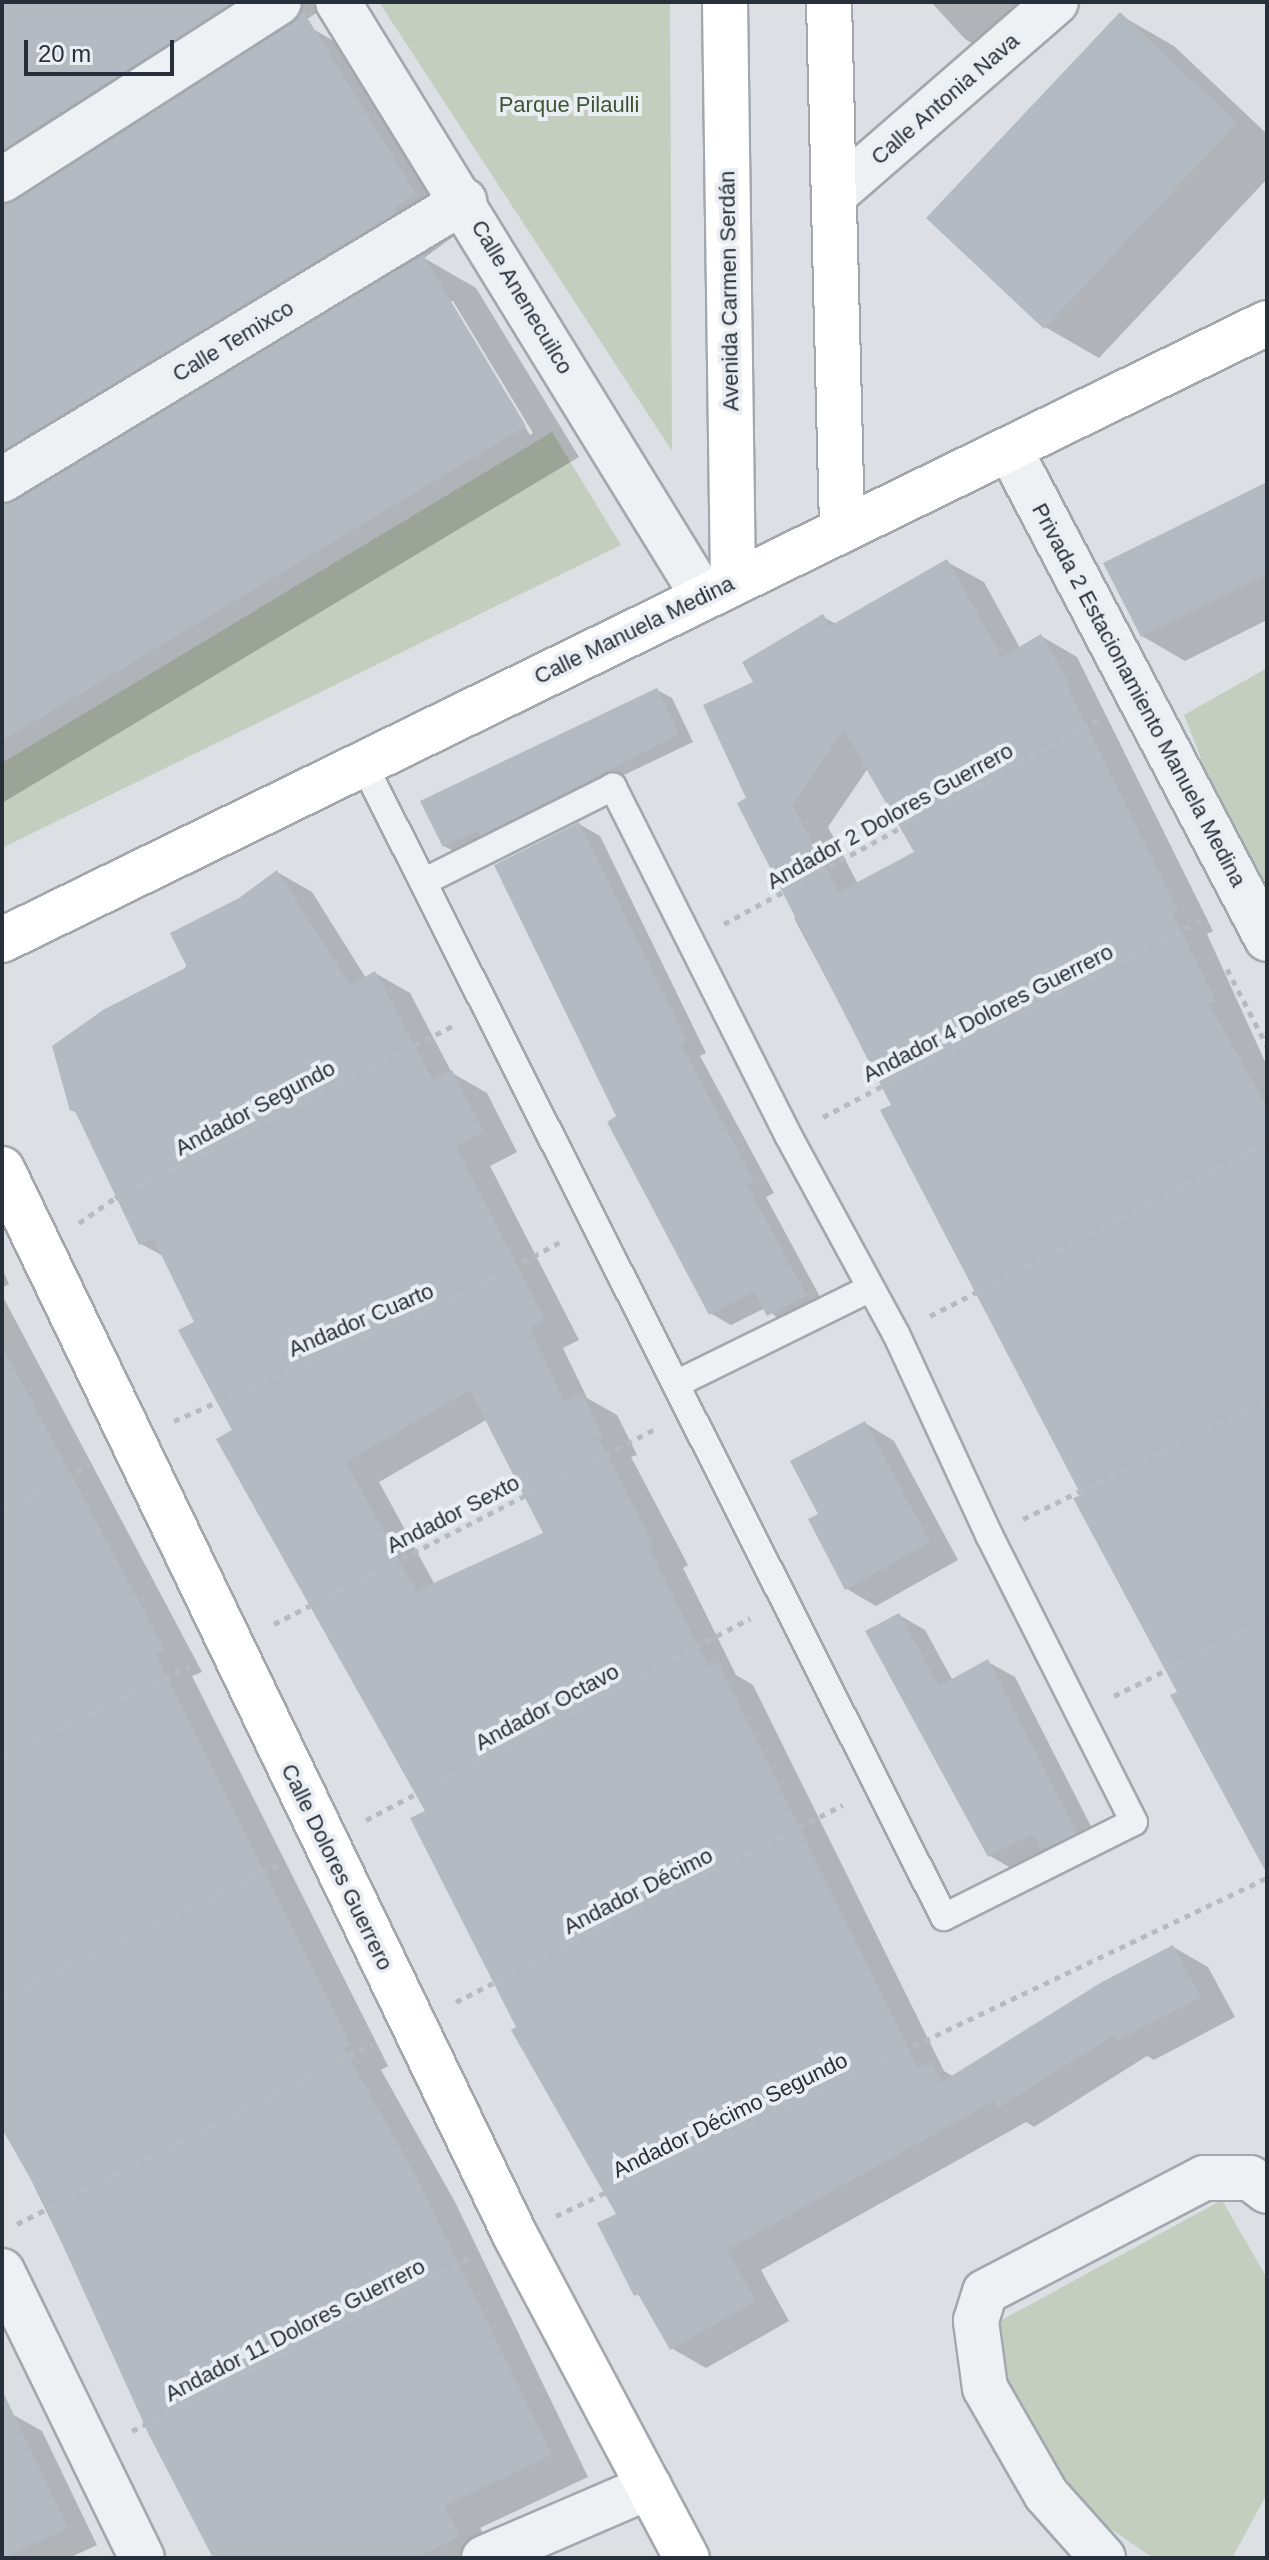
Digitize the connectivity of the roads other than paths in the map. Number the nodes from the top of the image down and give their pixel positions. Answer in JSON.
{"nodes":[{"id":1,"x":279,"y":2,"type":"edge"},
{"id":2,"x":338,"y":2,"type":"edge"},
{"id":3,"x":725,"y":2,"type":"edge"},
{"id":4,"x":829,"y":2,"type":"edge"},
{"id":5,"x":1056,"y":2,"type":"edge"},
{"id":6,"x":2,"y":180,"type":"edge"},
{"id":7,"x":834,"y":195,"type":"junction"},
{"id":8,"x":464,"y":201,"type":"junction"},
{"id":9,"x":1267,"y":323,"type":"edge"},
{"id":10,"x":1011,"y":452,"type":"junction"},
{"id":11,"x":2,"y":480,"type":"edge"},
{"id":12,"x":842,"y":527,"type":"junction"},
{"id":13,"x":718,"y":588,"type":"junction"},
{"id":14,"x":363,"y":763,"type":"junction"},
{"id":15,"x":423,"y":882,"type":"junction"},
{"id":16,"x":1267,"y":939,"type":"edge"},
{"id":17,"x":2,"y":940,"type":"edge"},
{"id":18,"x":2,"y":1169,"type":"edge"},
{"id":19,"x":871,"y":1288,"type":"junction"},
{"id":20,"x":676,"y":1384,"type":"junction"},
{"id":21,"x":1267,"y":2191,"type":"edge"},
{"id":22,"x":2,"y":2271,"type":"edge"},
{"id":23,"x":649,"y":2487,"type":"junction"},
{"id":24,"x":142,"y":2558,"type":"edge"},
{"id":25,"x":484,"y":2558,"type":"edge"},
{"id":26,"x":687,"y":2558,"type":"edge"},
{"id":27,"x":1103,"y":2558,"type":"edge"}],
"edges":[{"from":1,"to":6,"type":"street"},
{"from":2,"to":8,"type":"street","name":"Calle Anenecuilco"},
{"from":3,"to":13,"type":"street","name":"Avenida Carmen Serdán"},
{"from":4,"to":7,"type":"street"},
{"from":5,"to":7,"type":"street","name":"Calle Antonia Nava"},
{"from":7,"to":12,"type":"street"},
{"from":8,"to":11,"type":"street","name":"Calle Temixco"},
{"from":8,"to":13,"type":"street","name":"Calle Anenecuilco"},
{"from":9,"to":10,"type":"street","name":"Calle Manuela Medina"},
{"from":10,"to":12,"type":"street","name":"Calle Manuela Medina"},
{"from":10,"to":16,"type":"street","name":"Privada 2 Estacionamiento Manuela Medina"},
{"from":12,"to":13,"type":"street","name":"Calle Manuela Medina"},
{"from":13,"to":14,"type":"street","name":"Calle Manuela Medina"},
{"from":14,"to":15,"type":"lane"},
{"from":14,"to":17,"type":"street","name":"Calle Manuela Medina"},
{"from":15,"to":19,"type":"lane"},
{"from":15,"to":20,"type":"lane"},
{"from":18,"to":23,"type":"street","name":"Calle Dolores Guerrero"},
{"from":19,"to":20,"type":"lane"},
{"from":19,"to":20,"type":"lane"},
{"from":21,"to":27,"type":"street"},
{"from":22,"to":24,"type":"street"},
{"from":23,"to":25,"type":"street"},
{"from":23,"to":26,"type":"street","name":"Calle Dolores Guerrero"}]}
